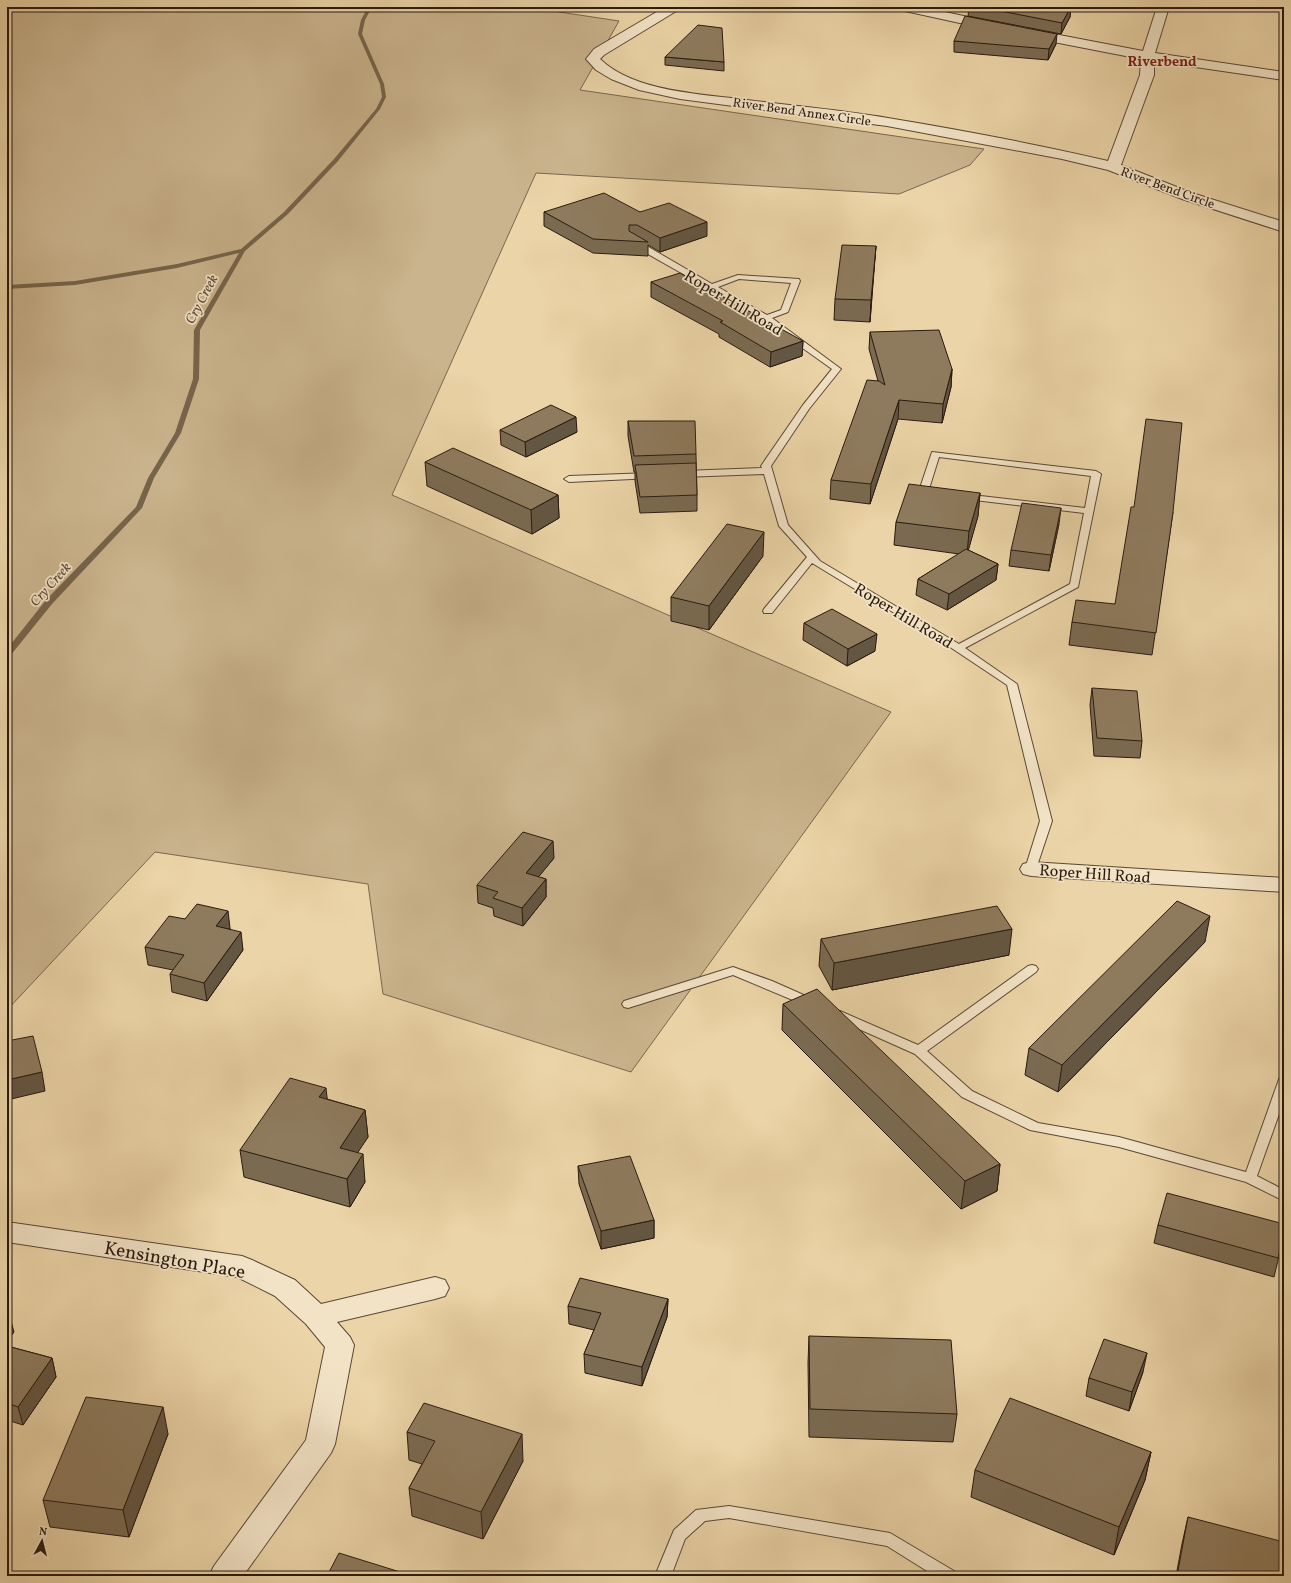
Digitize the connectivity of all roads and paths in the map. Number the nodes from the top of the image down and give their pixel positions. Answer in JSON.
{"nodes":[{"id":1,"x":674,"y":7,"type":"edge"},
{"id":2,"x":905,"y":7,"type":"edge"},
{"id":3,"x":1163,"y":7,"type":"edge"},
{"id":4,"x":1004,"y":29,"type":"edge"},
{"id":5,"x":1019,"y":31,"type":"edge"},
{"id":6,"x":1148,"y":56,"type":"junction"},
{"id":7,"x":1284,"y":76,"type":"edge"},
{"id":8,"x":1113,"y":167,"type":"junction"},
{"id":9,"x":1284,"y":227,"type":"edge"},
{"id":10,"x":633,"y":242,"type":"edge"},
{"id":11,"x":710,"y":287,"type":"junction"},
{"id":12,"x":765,"y":318,"type":"junction"},
{"id":13,"x":768,"y":471,"type":"junction"},
{"id":14,"x":672,"y":475,"type":"edge"},
{"id":15,"x":656,"y":476,"type":"edge"},
{"id":16,"x":569,"y":480,"type":"dead end"},
{"id":17,"x":940,"y":493,"type":"edge"},
{"id":18,"x":955,"y":495,"type":"edge"},
{"id":19,"x":1089,"y":511,"type":"junction"},
{"id":20,"x":812,"y":557,"type":"junction"},
{"id":21,"x":768,"y":611,"type":"dead end"},
{"id":22,"x":958,"y":648,"type":"junction"},
{"id":23,"x":1031,"y":869,"type":"joint"},
{"id":24,"x":1284,"y":885,"type":"edge"},
{"id":25,"x":1032,"y":969,"type":"dead end"},
{"id":26,"x":628,"y":1004,"type":"dead end"},
{"id":27,"x":919,"y":1050,"type":"junction"},
{"id":28,"x":1284,"y":1082,"type":"edge"},
{"id":29,"x":1250,"y":1178,"type":"junction"},
{"id":30,"x":1284,"y":1196,"type":"edge"},
{"id":31,"x":7,"y":1232,"type":"edge"},
{"id":32,"x":435,"y":1288,"type":"dead end"},
{"id":33,"x":316,"y":1316,"type":"junction"},
{"id":34,"x":224,"y":1576,"type":"edge"},
{"id":35,"x":664,"y":1576,"type":"edge"},
{"id":36,"x":948,"y":1576,"type":"edge"}],
"edges":[{"from":1,"to":8,"type":"street","name":"River Bend Annex Circle"},
{"from":2,"to":4,"type":"street"},
{"from":3,"to":6,"type":"street","name":"River Bend Circle"},
{"from":5,"to":6,"type":"street"},
{"from":6,"to":7,"type":"street"},
{"from":6,"to":8,"type":"street","name":"River Bend Circle"},
{"from":8,"to":9,"type":"street","name":"River Bend Circle"},
{"from":10,"to":11,"type":"lane","name":"Roper Hill Road"},
{"from":11,"to":12,"type":"lane","name":"Roper Hill Road"},
{"from":11,"to":12,"type":"lane"},
{"from":12,"to":13,"type":"lane","name":"Roper Hill Road"},
{"from":13,"to":14,"type":"lane"},
{"from":13,"to":20,"type":"lane","name":"Roper Hill Road"},
{"from":15,"to":16,"type":"lane"},
{"from":17,"to":19,"type":"lane"},
{"from":18,"to":19,"type":"lane"},
{"from":19,"to":22,"type":"lane"},
{"from":20,"to":21,"type":"lane"},
{"from":20,"to":22,"type":"lane","name":"Roper Hill Road"},
{"from":22,"to":23,"type":"lane","name":"Roper Hill Road"},
{"from":23,"to":24,"type":"street","name":"Roper Hill Road"},
{"from":25,"to":27,"type":"lane"},
{"from":26,"to":27,"type":"lane"},
{"from":27,"to":29,"type":"lane"},
{"from":28,"to":29,"type":"lane"},
{"from":29,"to":30,"type":"lane"},
{"from":31,"to":33,"type":"street","name":"Kensington Place"},
{"from":32,"to":33,"type":"street"},
{"from":33,"to":34,"type":"street","name":"Kensington Place"},
{"from":35,"to":36,"type":"lane"}]}
